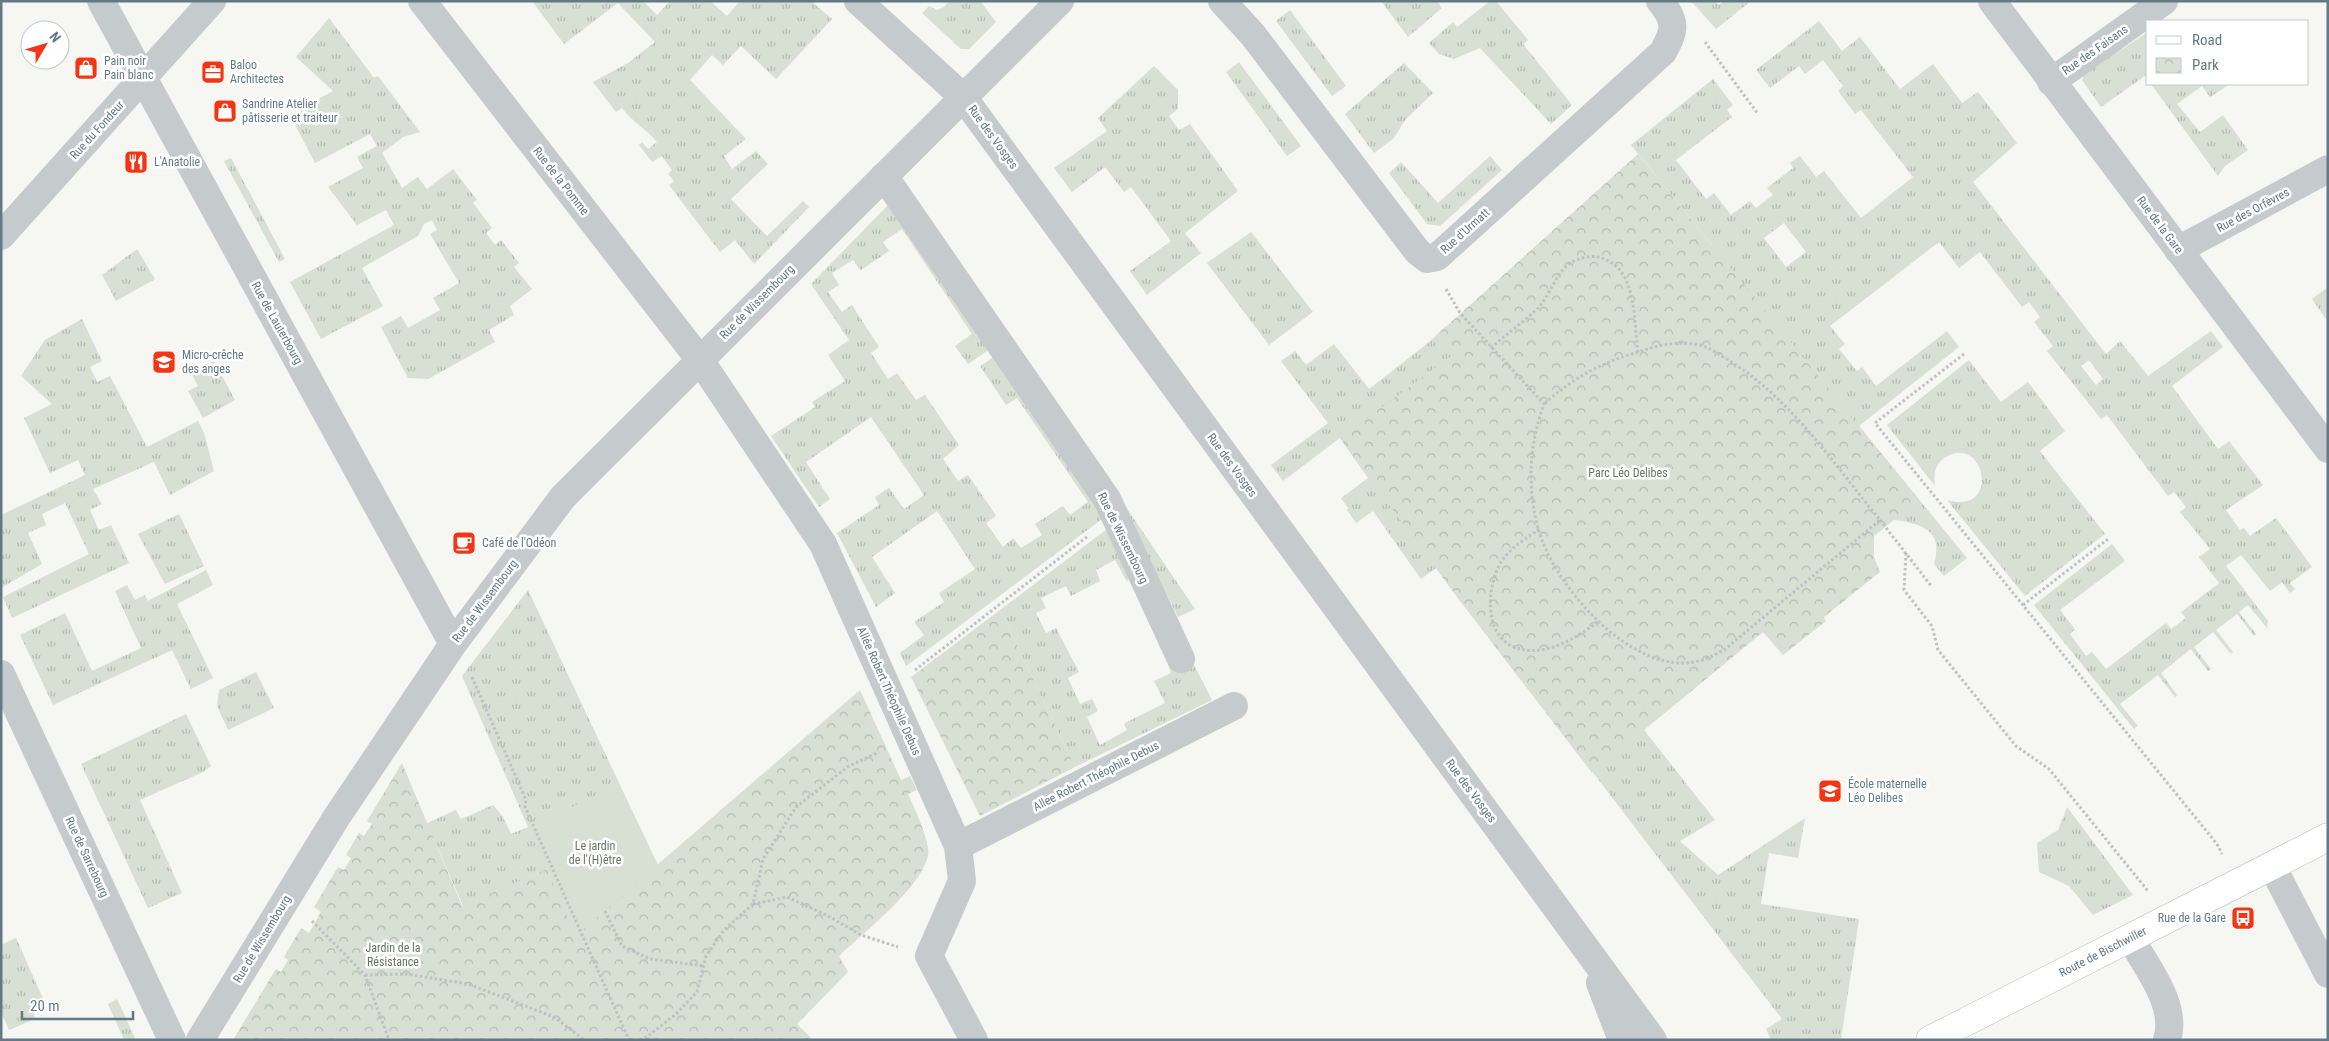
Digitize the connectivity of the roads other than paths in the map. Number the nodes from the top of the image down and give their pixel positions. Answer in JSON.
{"nodes":[{"id":1,"x":101,"y":1,"type":"edge"},
{"id":2,"x":212,"y":1,"type":"edge"},
{"id":3,"x":422,"y":1,"type":"edge"},
{"id":4,"x":858,"y":1,"type":"edge"},
{"id":5,"x":1060,"y":1,"type":"edge"},
{"id":6,"x":1222,"y":1,"type":"edge"},
{"id":7,"x":1660,"y":1,"type":"edge"},
{"id":8,"x":1992,"y":1,"type":"edge"},
{"id":9,"x":2164,"y":1,"type":"edge"},
{"id":10,"x":143,"y":78,"type":"junction"},
{"id":11,"x":2051,"y":82,"type":"junction"},
{"id":12,"x":963,"y":96,"type":"junction"},
{"id":13,"x":2328,"y":169,"type":"edge"},
{"id":14,"x":884,"y":176,"type":"junction"},
{"id":15,"x":1,"y":236,"type":"edge"},
{"id":16,"x":2178,"y":250,"type":"junction"},
{"id":17,"x":700,"y":360,"type":"junction"},
{"id":18,"x":2328,"y":449,"type":"edge"},
{"id":19,"x":453,"y":644,"type":"junction"},
{"id":20,"x":1181,"y":659,"type":"dead end"},
{"id":21,"x":1,"y":674,"type":"edge"},
{"id":22,"x":1234,"y":706,"type":"dead end"},
{"id":23,"x":2328,"y":837,"type":"edge"},
{"id":24,"x":958,"y":846,"type":"junction"},
{"id":25,"x":2272,"y":866,"type":"junction"},
{"id":26,"x":2131,"y":939,"type":"junction"},
{"id":27,"x":1586,"y":946,"type":"junction"},
{"id":28,"x":2328,"y":974,"type":"edge"},
{"id":29,"x":172,"y":1040,"type":"edge"},
{"id":30,"x":200,"y":1040,"type":"edge"},
{"id":31,"x":974,"y":1040,"type":"edge"},
{"id":32,"x":1622,"y":1040,"type":"edge"},
{"id":33,"x":1653,"y":1040,"type":"edge"},
{"id":34,"x":1930,"y":1040,"type":"edge"},
{"id":35,"x":2167,"y":1040,"type":"edge"}],
"edges":[{"from":1,"to":10,"type":"street","name":"Rue de Lauterbourg"},
{"from":2,"to":10,"type":"street","name":"Rue du Fondeur"},
{"from":3,"to":17,"type":"street","name":"Rue de la Pomme"},
{"from":4,"to":12,"type":"street","name":"Rue des Vosges"},
{"from":5,"to":12,"type":"street","name":"Rue de Wissembourg"},
{"from":6,"to":7,"type":"street","name":"Rue d'Urmatt"},
{"from":8,"to":11,"type":"street","name":"Rue de la Gare"},
{"from":9,"to":11,"type":"street","name":"Rue des Faisans"},
{"from":10,"to":15,"type":"street","name":"Rue du Fondeur"},
{"from":10,"to":19,"type":"street","name":"Rue de Lauterbourg"},
{"from":11,"to":16,"type":"street","name":"Rue de la Gare"},
{"from":12,"to":14,"type":"street","name":"Rue de Wissembourg"},
{"from":12,"to":27,"type":"street","name":"Rue des Vosges"},
{"from":13,"to":16,"type":"street","name":"Rue des Orfèvres"},
{"from":14,"to":17,"type":"street","name":"Rue de Wissembourg"},
{"from":14,"to":20,"type":"street","name":"Rue de Wissembourg"},
{"from":16,"to":18,"type":"street","name":"Rue de la Gare"},
{"from":17,"to":19,"type":"street","name":"Rue de Wissembourg"},
{"from":17,"to":24,"type":"street","name":"Allée Robert Théophile Debus"},
{"from":19,"to":30,"type":"street","name":"Rue de Wissembourg"},
{"from":21,"to":29,"type":"street","name":"Rue de Sarrebourg"},
{"from":22,"to":24,"type":"street","name":"Allee Robert Théophile Debus"},
{"from":23,"to":25,"type":"main road","name":"Route de Bischwiller"},
{"from":24,"to":31,"type":"street","name":"Allée Robert Théophile Debus"},
{"from":25,"to":26,"type":"main road","name":"Route de Bischwiller"},
{"from":25,"to":28,"type":"street"},
{"from":26,"to":34,"type":"main road","name":"Route de Bischwiller"},
{"from":26,"to":35,"type":"street"},
{"from":27,"to":32,"type":"street","name":"Rue des Vosges"},
{"from":27,"to":33,"type":"street","name":"Rue des Vosges"}]}
